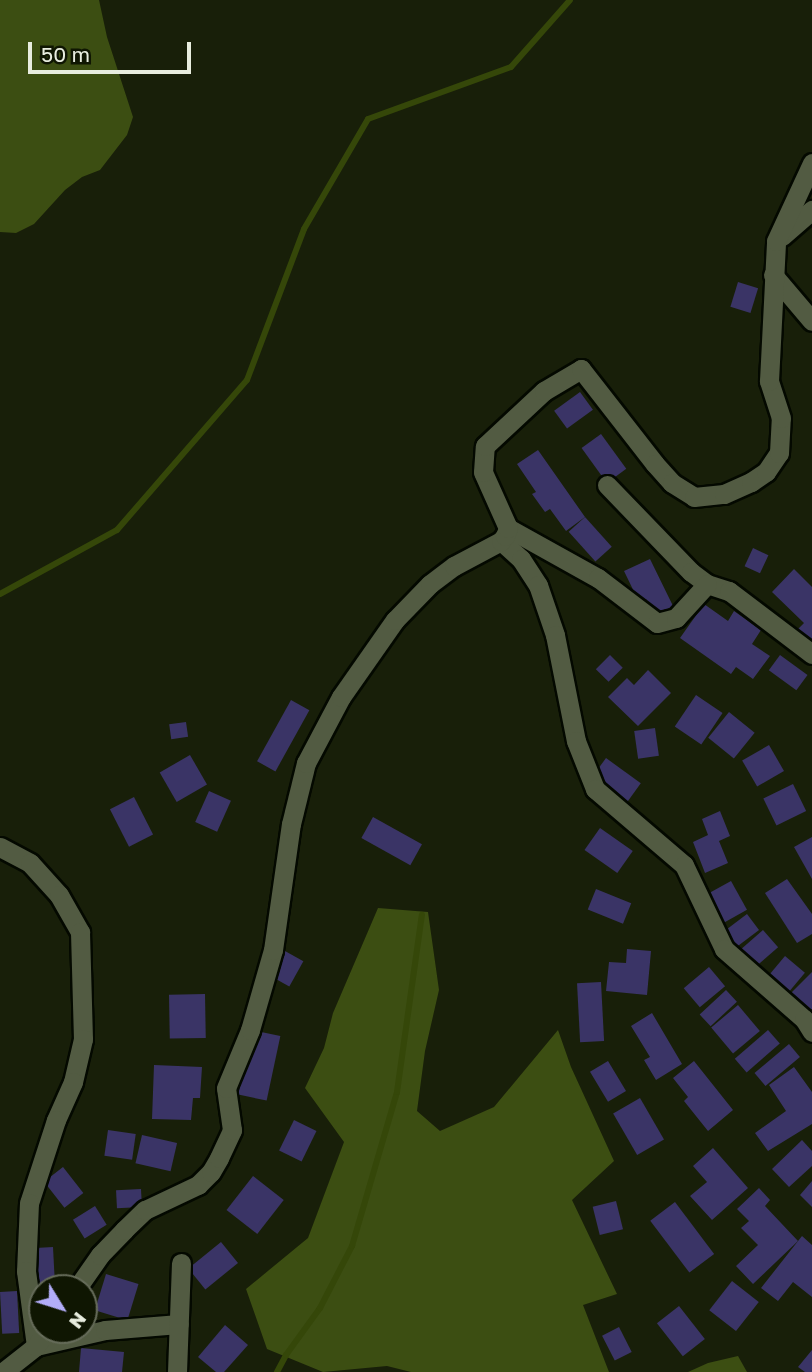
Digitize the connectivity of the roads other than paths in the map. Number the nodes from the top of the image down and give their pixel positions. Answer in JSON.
{"nodes":[{"id":1,"x":812,"y":163,"type":"edge"},
{"id":2,"x":812,"y":209,"type":"edge"},
{"id":3,"x":776,"y":241,"type":"junction"},
{"id":4,"x":773,"y":275,"type":"junction"},
{"id":5,"x":812,"y":321,"type":"edge"},
{"id":6,"x":607,"y":485,"type":"dead end"},
{"id":7,"x":504,"y":535,"type":"junction"},
{"id":8,"x":707,"y":584,"type":"junction"},
{"id":9,"x":812,"y":654,"type":"edge"},
{"id":10,"x":0,"y":847,"type":"edge"},
{"id":11,"x":812,"y":1032,"type":"edge"},
{"id":12,"x":181,"y":1263,"type":"dead end"},
{"id":13,"x":87,"y":1274,"type":"edge"},
{"id":14,"x":28,"y":1280,"type":"edge"},
{"id":15,"x":179,"y":1324,"type":"junction"},
{"id":16,"x":98,"y":1331,"type":"edge"},
{"id":17,"x":34,"y":1344,"type":"edge"},
{"id":18,"x":3,"y":1372,"type":"edge"},
{"id":19,"x":177,"y":1372,"type":"edge"}],
"edges":[{"from":1,"to":3,"type":"street"},
{"from":2,"to":3,"type":"street"},
{"from":3,"to":4,"type":"street"},
{"from":4,"to":5,"type":"street"},
{"from":4,"to":7,"type":"street"},
{"from":6,"to":8,"type":"street"},
{"from":7,"to":8,"type":"street"},
{"from":7,"to":11,"type":"street"},
{"from":7,"to":13,"type":"street"},
{"from":8,"to":9,"type":"street"},
{"from":10,"to":14,"type":"street"},
{"from":12,"to":15,"type":"street"},
{"from":15,"to":16,"type":"street"},
{"from":15,"to":19,"type":"street"},
{"from":17,"to":18,"type":"street"}]}
